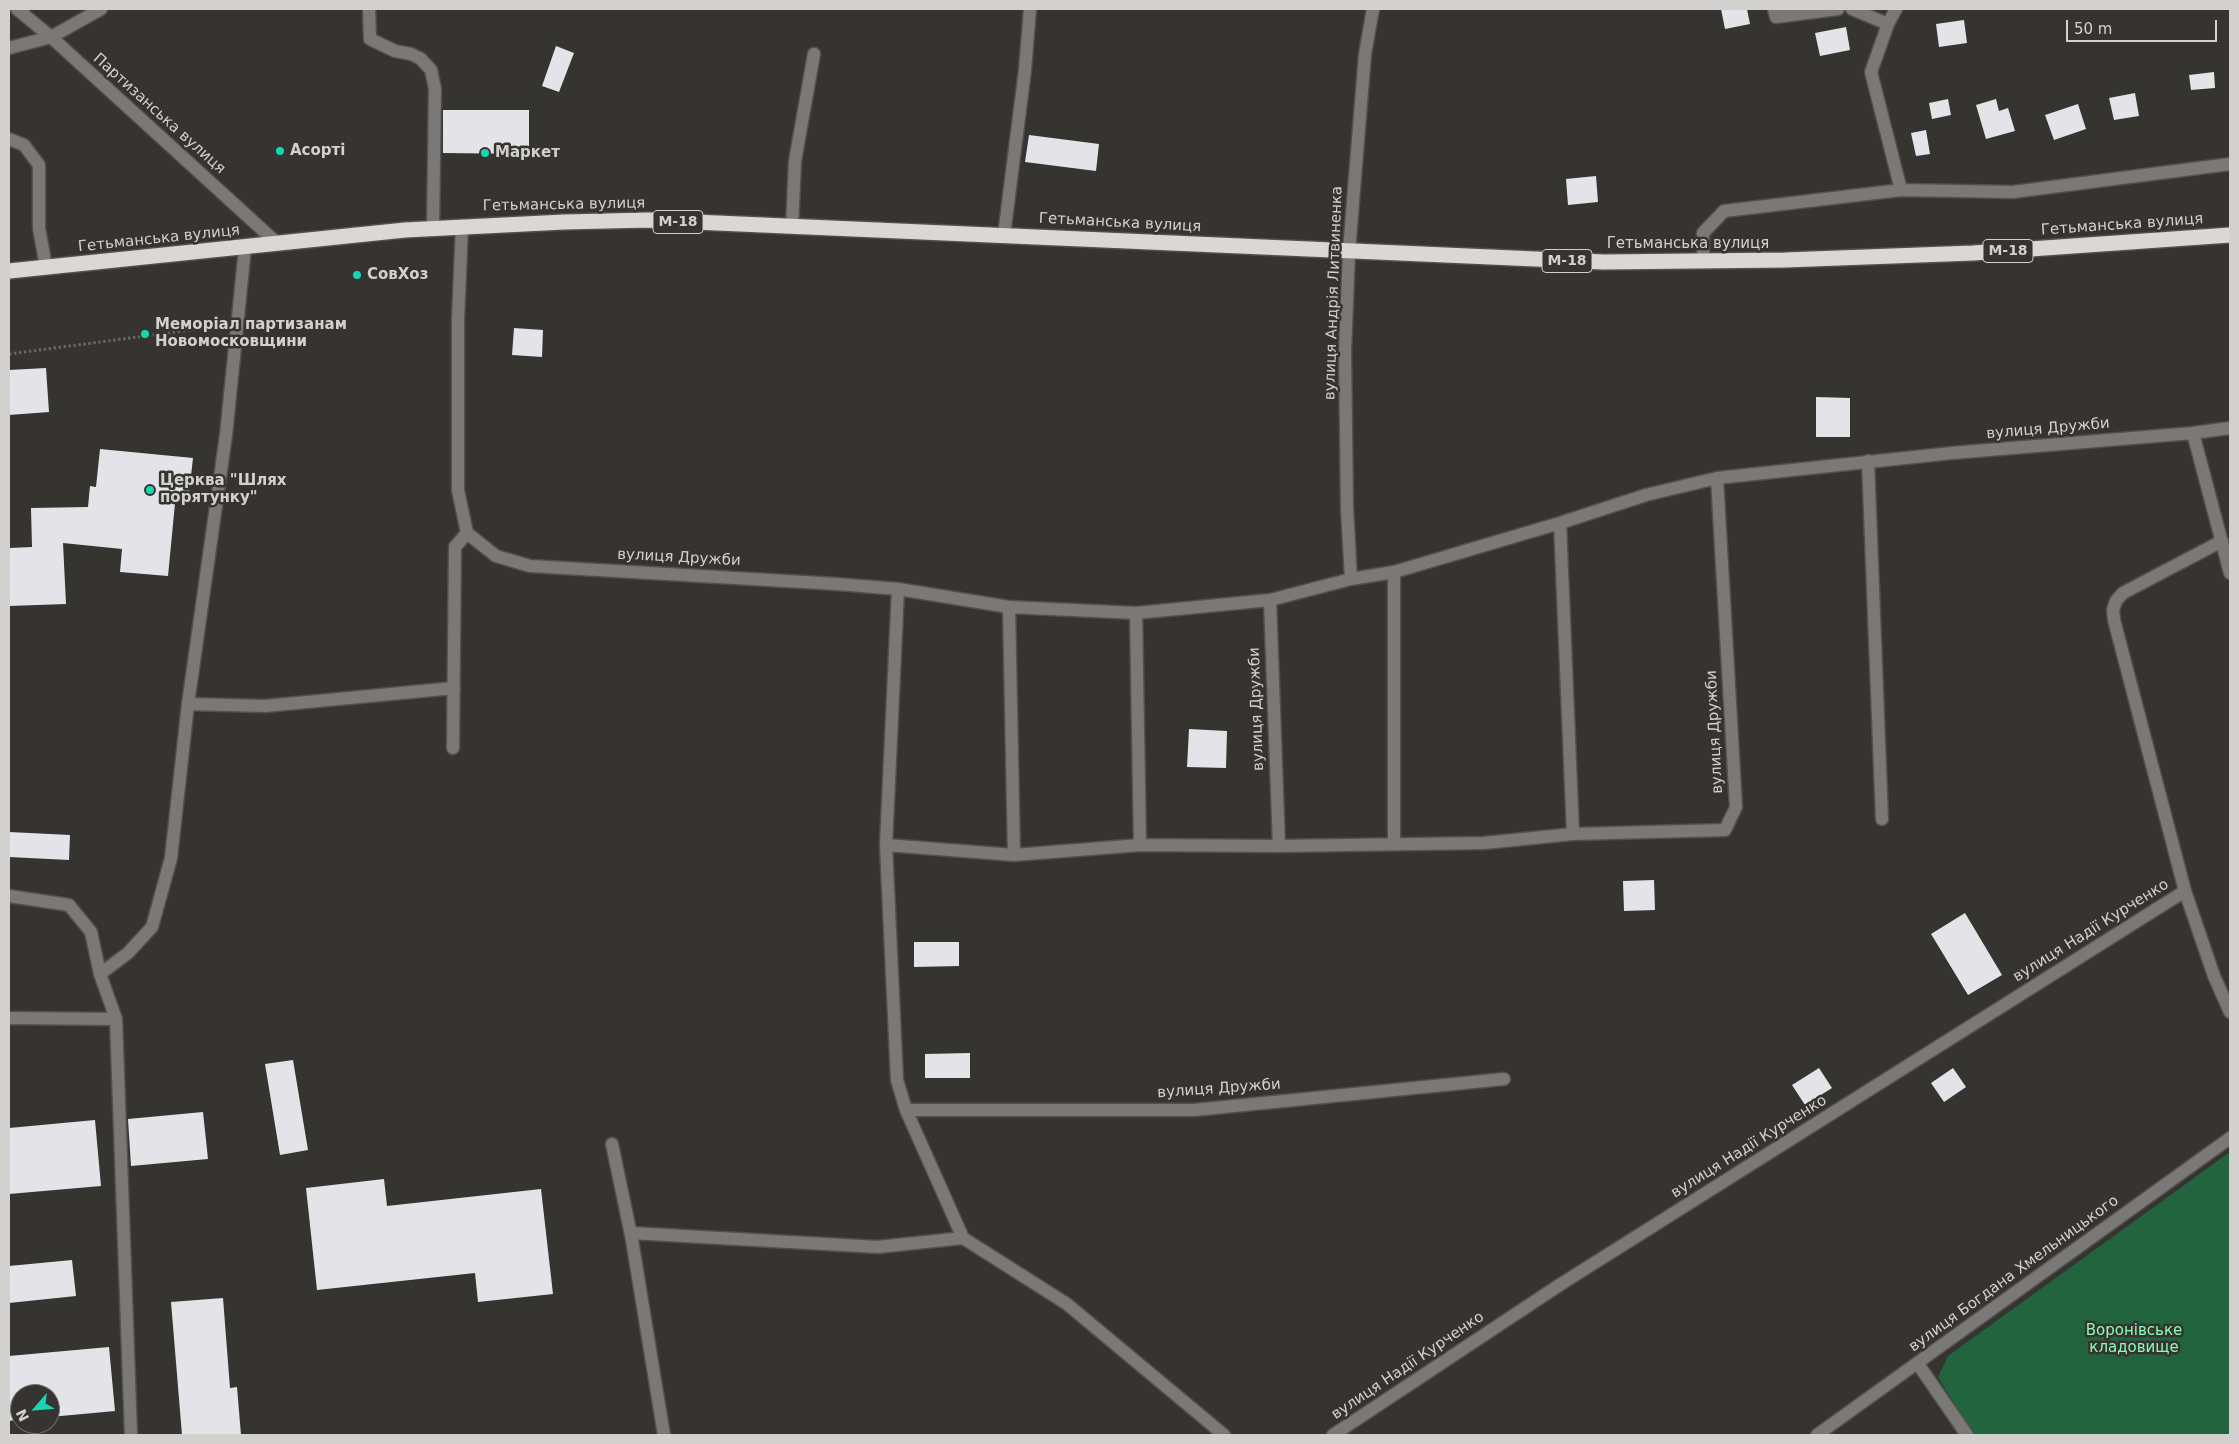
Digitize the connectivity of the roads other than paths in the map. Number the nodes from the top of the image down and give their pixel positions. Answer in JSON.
{"nodes":[{"id":1,"x":17,"y":9,"type":"edge"},
{"id":2,"x":101,"y":9,"type":"edge"},
{"id":3,"x":369,"y":9,"type":"edge"},
{"id":4,"x":1030,"y":9,"type":"edge"},
{"id":5,"x":1373,"y":9,"type":"edge"},
{"id":6,"x":1774,"y":9,"type":"edge"},
{"id":7,"x":1838,"y":9,"type":"edge"},
{"id":8,"x":1852,"y":9,"type":"edge"},
{"id":9,"x":1896,"y":9,"type":"edge"},
{"id":10,"x":1888,"y":24,"type":"junction"},
{"id":11,"x":51,"y":37,"type":"junction"},
{"id":12,"x":9,"y":48,"type":"edge"},
{"id":13,"x":814,"y":54,"type":"dead end"},
{"id":14,"x":9,"y":139,"type":"edge"},
{"id":15,"x":2230,"y":164,"type":"edge"},
{"id":16,"x":1901,"y":190,"type":"junction"},
{"id":17,"x":462,"y":226,"type":"junction"},
{"id":18,"x":792,"y":227,"type":"junction"},
{"id":19,"x":434,"y":228,"type":"junction"},
{"id":20,"x":2230,"y":234,"type":"edge"},
{"id":21,"x":1004,"y":235,"type":"junction"},
{"id":22,"x":278,"y":244,"type":"junction"},
{"id":23,"x":245,"y":248,"type":"junction"},
{"id":24,"x":1349,"y":251,"type":"junction"},
{"id":25,"x":1703,"y":261,"type":"junction"},
{"id":26,"x":46,"y":267,"type":"junction"},
{"id":27,"x":9,"y":271,"type":"edge"},
{"id":28,"x":2230,"y":428,"type":"edge"},
{"id":29,"x":2193,"y":434,"type":"junction"},
{"id":30,"x":1868,"y":461,"type":"junction"},
{"id":31,"x":1717,"y":478,"type":"junction"},
{"id":32,"x":1560,"y":523,"type":"junction"},
{"id":33,"x":467,"y":533,"type":"junction"},
{"id":34,"x":2222,"y":541,"type":"junction"},
{"id":35,"x":1394,"y":572,"type":"junction"},
{"id":36,"x":2230,"y":573,"type":"edge"},
{"id":37,"x":1351,"y":579,"type":"junction"},
{"id":38,"x":898,"y":589,"type":"junction"},
{"id":39,"x":1270,"y":600,"type":"junction"},
{"id":40,"x":1009,"y":607,"type":"junction"},
{"id":41,"x":1136,"y":613,"type":"junction"},
{"id":42,"x":454,"y":688,"type":"junction"},
{"id":43,"x":188,"y":704,"type":"junction"},
{"id":44,"x":454,"y":748,"type":"dead end"},
{"id":45,"x":1882,"y":819,"type":"dead end"},
{"id":46,"x":1573,"y":834,"type":"junction"},
{"id":47,"x":1394,"y":843,"type":"junction"},
{"id":48,"x":1140,"y":845,"type":"junction"},
{"id":49,"x":886,"y":846,"type":"junction"},
{"id":50,"x":1279,"y":846,"type":"junction"},
{"id":51,"x":1014,"y":855,"type":"junction"},
{"id":52,"x":2185,"y":891,"type":"junction"},
{"id":53,"x":9,"y":896,"type":"edge"},
{"id":54,"x":100,"y":974,"type":"junction"},
{"id":55,"x":2230,"y":1012,"type":"edge"},
{"id":56,"x":9,"y":1018,"type":"edge"},
{"id":57,"x":116,"y":1019,"type":"junction"},
{"id":58,"x":1504,"y":1079,"type":"dead end"},
{"id":59,"x":906,"y":1110,"type":"junction"},
{"id":60,"x":2230,"y":1138,"type":"edge"},
{"id":61,"x":612,"y":1144,"type":"dead end"},
{"id":62,"x":631,"y":1233,"type":"junction"},
{"id":63,"x":963,"y":1238,"type":"junction"},
{"id":64,"x":1918,"y":1364,"type":"junction"},
{"id":65,"x":131,"y":1435,"type":"edge"},
{"id":66,"x":664,"y":1435,"type":"edge"},
{"id":67,"x":1224,"y":1435,"type":"edge"},
{"id":68,"x":1333,"y":1435,"type":"edge"},
{"id":69,"x":1817,"y":1435,"type":"edge"},
{"id":70,"x":1967,"y":1435,"type":"edge"}],
"edges":[{"from":1,"to":11,"type":"street","name":"Партизанська вулиця"},
{"from":2,"to":11,"type":"street"},
{"from":3,"to":19,"type":"street"},
{"from":4,"to":21,"type":"street"},
{"from":5,"to":24,"type":"street","name":"вулиця Андрія Литвиненка"},
{"from":6,"to":7,"type":"street"},
{"from":8,"to":10,"type":"street"},
{"from":9,"to":10,"type":"street"},
{"from":10,"to":16,"type":"street"},
{"from":11,"to":12,"type":"street"},
{"from":11,"to":22,"type":"street","name":"Партизанська вулиця"},
{"from":13,"to":18,"type":"street"},
{"from":14,"to":26,"type":"street"},
{"from":15,"to":16,"type":"street"},
{"from":16,"to":25,"type":"street"},
{"from":17,"to":18,"type":"highway","name":"Гетьманська вулиця","number":"М-18"},
{"from":17,"to":19,"type":"highway","name":"Гетьманська вулиця","number":"М-18"},
{"from":17,"to":33,"type":"street"},
{"from":18,"to":21,"type":"highway","name":"Гетьманська вулиця","number":"М-18"},
{"from":19,"to":22,"type":"highway","name":"Гетьманська вулиця","number":"М-18"},
{"from":20,"to":25,"type":"highway","name":"Гетьманська вулиця","number":"М-18"},
{"from":21,"to":24,"type":"highway","name":"Гетьманська вулиця","number":"М-18"},
{"from":22,"to":23,"type":"highway","name":"Гетьманська вулиця","number":"М-18"},
{"from":23,"to":26,"type":"highway","name":"Гетьманська вулиця","number":"М-18"},
{"from":23,"to":43,"type":"street"},
{"from":24,"to":25,"type":"highway","name":"Гетьманська вулиця","number":"М-18"},
{"from":24,"to":37,"type":"street","name":"вулиця Андрія Литвиненка"},
{"from":26,"to":27,"type":"highway","name":"Гетьманська вулиця","number":"М-18"},
{"from":28,"to":29,"type":"street","name":"вулиця Дружби"},
{"from":29,"to":30,"type":"street","name":"вулиця Дружби"},
{"from":29,"to":34,"type":"street"},
{"from":30,"to":31,"type":"street","name":"вулиця Дружби"},
{"from":30,"to":45,"type":"street"},
{"from":31,"to":32,"type":"street","name":"вулиця Дружби"},
{"from":31,"to":46,"type":"street","name":"вулиця Дружби"},
{"from":32,"to":35,"type":"street","name":"вулиця Дружби"},
{"from":32,"to":46,"type":"street"},
{"from":33,"to":38,"type":"street","name":"вулиця Дружби"},
{"from":33,"to":42,"type":"street"},
{"from":34,"to":36,"type":"street"},
{"from":34,"to":52,"type":"street"},
{"from":35,"to":37,"type":"street","name":"вулиця Дружби"},
{"from":35,"to":47,"type":"street"},
{"from":37,"to":39,"type":"street","name":"вулиця Дружби"},
{"from":38,"to":40,"type":"street","name":"вулиця Дружби"},
{"from":38,"to":49,"type":"street"},
{"from":39,"to":41,"type":"street","name":"вулиця Дружби"},
{"from":39,"to":50,"type":"street","name":"вулиця Дружби"},
{"from":40,"to":41,"type":"street","name":"вулиця Дружби"},
{"from":40,"to":51,"type":"street"},
{"from":41,"to":48,"type":"street"},
{"from":42,"to":43,"type":"street"},
{"from":42,"to":44,"type":"street"},
{"from":43,"to":54,"type":"street"},
{"from":46,"to":47,"type":"street","name":"вулиця Дружби"},
{"from":47,"to":50,"type":"street","name":"вулиця Дружби"},
{"from":48,"to":50,"type":"street","name":"вулиця Дружби"},
{"from":48,"to":51,"type":"street","name":"вулиця Дружби"},
{"from":49,"to":51,"type":"street","name":"вулиця Дружби"},
{"from":49,"to":59,"type":"street"},
{"from":52,"to":55,"type":"street"},
{"from":52,"to":68,"type":"street","name":"вулиця Надії Курченко"},
{"from":53,"to":54,"type":"street"},
{"from":54,"to":57,"type":"street"},
{"from":56,"to":57,"type":"street"},
{"from":57,"to":65,"type":"street"},
{"from":58,"to":59,"type":"street","name":"вулиця Дружби"},
{"from":59,"to":63,"type":"street"},
{"from":60,"to":64,"type":"street","name":"вулиця Богдана Хмельницького"},
{"from":61,"to":62,"type":"street"},
{"from":62,"to":63,"type":"street"},
{"from":62,"to":66,"type":"street"},
{"from":63,"to":67,"type":"street"},
{"from":64,"to":69,"type":"street","name":"вулиця Богдана Хмельницького"},
{"from":64,"to":70,"type":"street"}]}
